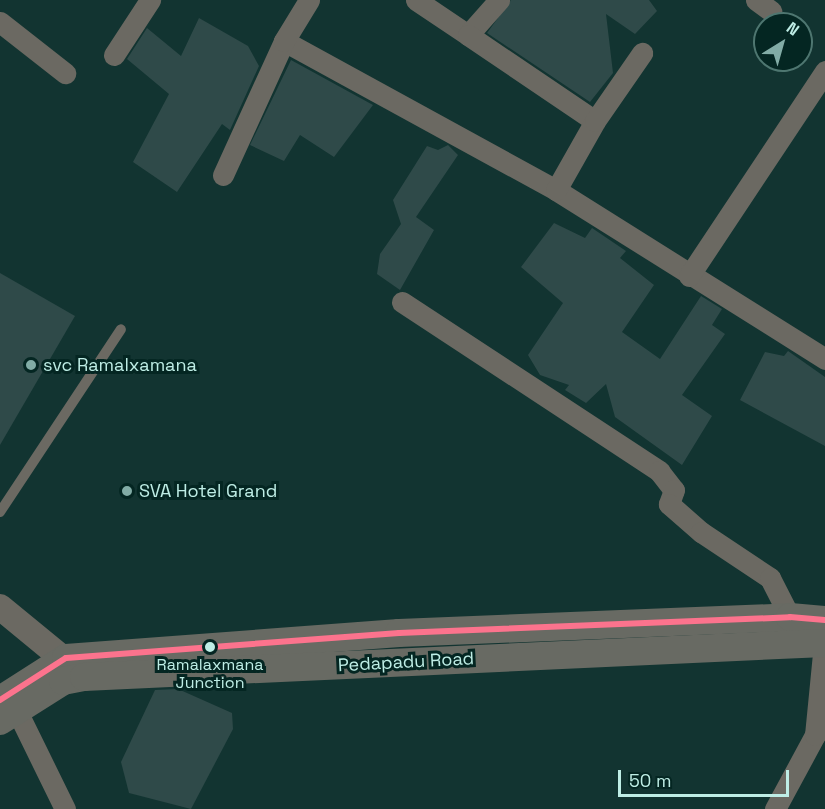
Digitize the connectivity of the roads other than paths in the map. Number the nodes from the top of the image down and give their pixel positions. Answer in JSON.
{"nodes":[{"id":1,"x":150,"y":0,"type":"edge"},
{"id":2,"x":309,"y":0,"type":"edge"},
{"id":3,"x":416,"y":0,"type":"edge"},
{"id":4,"x":499,"y":0,"type":"edge"},
{"id":5,"x":0,"y":22,"type":"edge"},
{"id":6,"x":468,"y":35,"type":"junction"},
{"id":7,"x":284,"y":40,"type":"junction"},
{"id":8,"x":642,"y":53,"type":"dead end"},
{"id":9,"x":114,"y":55,"type":"dead end"},
{"id":10,"x":825,"y":70,"type":"edge"},
{"id":11,"x":65,"y":73,"type":"dead end"},
{"id":12,"x":595,"y":120,"type":"junction"},
{"id":13,"x":223,"y":175,"type":"dead end"},
{"id":14,"x":556,"y":190,"type":"junction"},
{"id":15,"x":689,"y":276,"type":"junction"},
{"id":16,"x":402,"y":302,"type":"dead end"},
{"id":17,"x":121,"y":329,"type":"dead end"},
{"id":18,"x":822,"y":350,"type":"edge"},
{"id":19,"x":0,"y":512,"type":"edge"},
{"id":20,"x":0,"y":607,"type":"edge"},
{"id":21,"x":790,"y":616,"type":"junction"},
{"id":22,"x":825,"y":635,"type":"edge"},
{"id":23,"x":75,"y":668,"type":"junction"},
{"id":24,"x":6,"y":711,"type":"edge"},
{"id":25,"x":65,"y":809,"type":"edge"},
{"id":26,"x":775,"y":809,"type":"edge"}],
"edges":[{"from":1,"to":9,"type":"street"},
{"from":2,"to":7,"type":"street"},
{"from":3,"to":6,"type":"street"},
{"from":4,"to":6,"type":"street"},
{"from":5,"to":11,"type":"street"},
{"from":6,"to":12,"type":"street"},
{"from":7,"to":13,"type":"street"},
{"from":7,"to":14,"type":"street"},
{"from":8,"to":12,"type":"street"},
{"from":10,"to":15,"type":"street"},
{"from":12,"to":14,"type":"street"},
{"from":14,"to":15,"type":"street"},
{"from":15,"to":18,"type":"street"},
{"from":16,"to":21,"type":"street"},
{"from":17,"to":19,"type":"lane"},
{"from":20,"to":23,"type":"street"},
{"from":21,"to":22,"type":"main road","name":"Pedapadu Road"},
{"from":21,"to":23,"type":"main road","name":"Pedapadu Road"},
{"from":22,"to":23,"type":"main road","name":"Pedapadu Road"},
{"from":22,"to":26,"type":"street"},
{"from":23,"to":24,"type":"main road","name":"Pedapadu Road"},
{"from":24,"to":25,"type":"street"}]}
